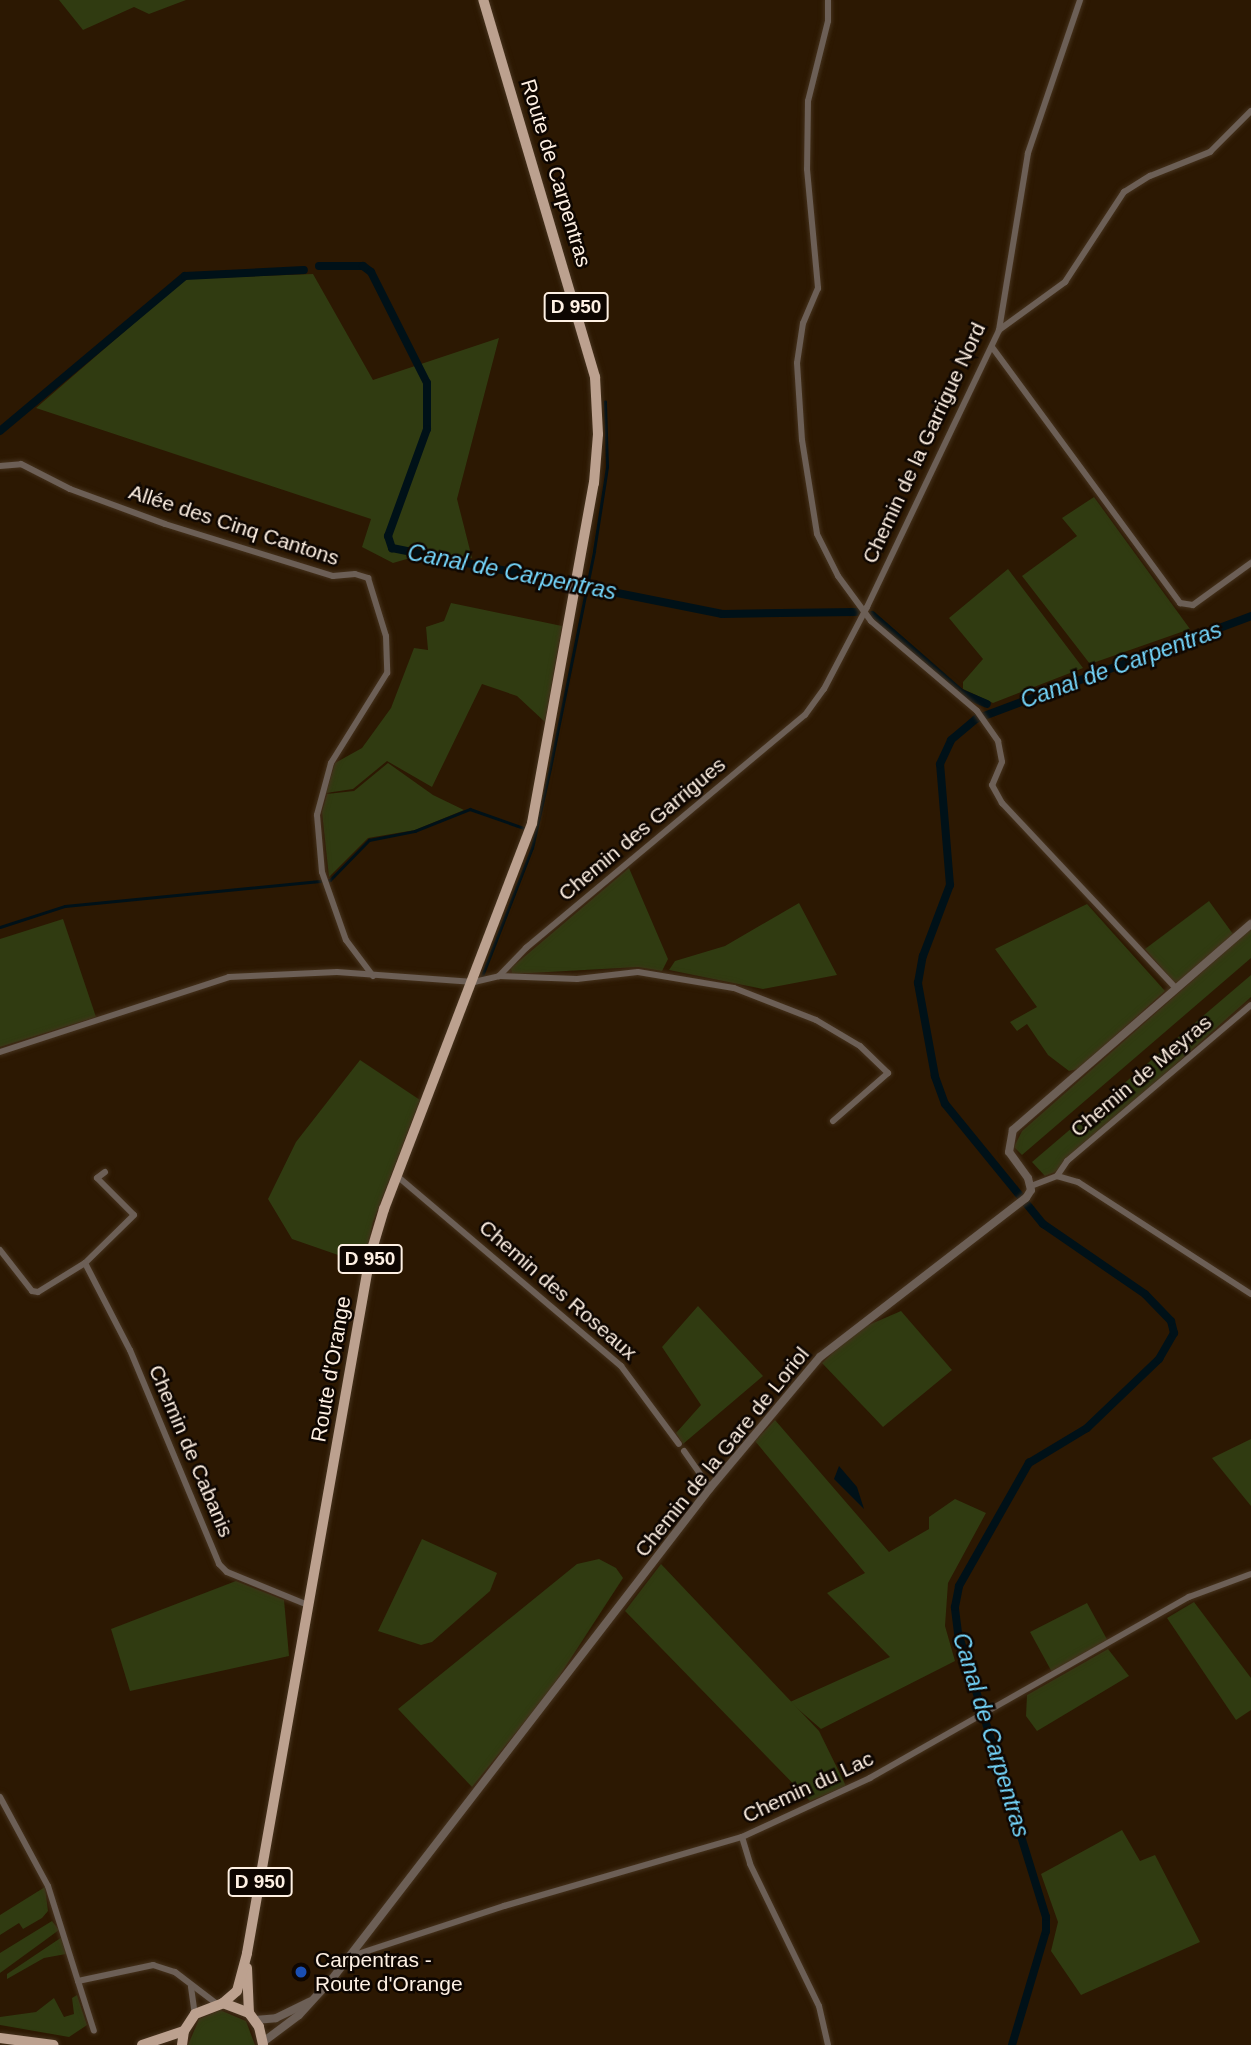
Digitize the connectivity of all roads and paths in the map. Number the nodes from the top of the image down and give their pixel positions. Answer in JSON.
{"nodes":[{"id":1,"x":483,"y":0,"type":"edge"},
{"id":2,"x":828,"y":0,"type":"edge"},
{"id":3,"x":1080,"y":0,"type":"edge"},
{"id":4,"x":1251,"y":111,"type":"edge"},
{"id":5,"x":999,"y":330,"type":"junction"},
{"id":6,"x":992,"y":347,"type":"junction"},
{"id":7,"x":0,"y":466,"type":"edge"},
{"id":8,"x":1251,"y":564,"type":"edge"},
{"id":9,"x":864,"y":613,"type":"junction"},
{"id":10,"x":824,"y":689,"type":"joint"},
{"id":11,"x":550,"y":731,"type":"joint"},
{"id":12,"x":1251,"y":924,"type":"edge"},
{"id":13,"x":373,"y":976,"type":"junction"},
{"id":14,"x":499,"y":976,"type":"junction"},
{"id":15,"x":474,"y":982,"type":"junction"},
{"id":16,"x":1175,"y":990,"type":"junction"},
{"id":17,"x":1251,"y":1005,"type":"edge"},
{"id":18,"x":0,"y":1052,"type":"edge"},
{"id":19,"x":832,"y":1121,"type":"dead end"},
{"id":20,"x":105,"y":1172,"type":"dead end"},
{"id":21,"x":397,"y":1176,"type":"junction"},
{"id":22,"x":1057,"y":1176,"type":"junction"},
{"id":23,"x":1031,"y":1185,"type":"junction"},
{"id":24,"x":0,"y":1250,"type":"edge"},
{"id":25,"x":85,"y":1263,"type":"junction"},
{"id":26,"x":1251,"y":1294,"type":"edge"},
{"id":27,"x":679,"y":1444,"type":"dead end"},
{"id":28,"x":684,"y":1451,"type":"dead end"},
{"id":29,"x":710,"y":1488,"type":"junction"},
{"id":30,"x":1251,"y":1574,"type":"edge"},
{"id":31,"x":309,"y":1605,"type":"junction"},
{"id":32,"x":0,"y":1797,"type":"edge"},
{"id":33,"x":742,"y":1837,"type":"junction"},
{"id":34,"x":247,"y":1953,"type":"junction"},
{"id":35,"x":348,"y":1957,"type":"junction"},
{"id":36,"x":78,"y":1981,"type":"junction"},
{"id":37,"x":191,"y":1985,"type":"junction"},
{"id":38,"x":311,"y":2001,"type":"junction"},
{"id":39,"x":220,"y":2004,"type":"junction"},
{"id":40,"x":195,"y":2014,"type":"junction"},
{"id":41,"x":252,"y":2017,"type":"junction"},
{"id":42,"x":94,"y":2031,"type":"dead end"},
{"id":43,"x":184,"y":2031,"type":"junction"},
{"id":44,"x":0,"y":2038,"type":"edge"},
{"id":45,"x":263,"y":2043,"type":"edge"},
{"id":46,"x":54,"y":2045,"type":"edge"},
{"id":47,"x":142,"y":2045,"type":"edge"},
{"id":48,"x":182,"y":2045,"type":"edge"},
{"id":49,"x":828,"y":2045,"type":"edge"}],
"edges":[{"from":1,"to":11,"type":"main road","name":"Route de Carpentras","number":"D 950"},
{"from":2,"to":9,"type":"street"},
{"from":3,"to":5,"type":"street","name":"Chemin de la Garrigue Nord"},
{"from":4,"to":5,"type":"street"},
{"from":5,"to":6,"type":"street","name":"Chemin de la Garrigue Nord"},
{"from":6,"to":8,"type":"street"},
{"from":6,"to":9,"type":"street","name":"Chemin de la Garrigue Nord"},
{"from":7,"to":13,"type":"street","name":"Allée des Cinq Cantons"},
{"from":9,"to":10,"type":"street","name":"Chemin de la Garrigue Nord"},
{"from":9,"to":16,"type":"street"},
{"from":10,"to":14,"type":"street","name":"Chemin des Garrigues"},
{"from":11,"to":15,"type":"main road","name":"Route d'Orange","number":"D 950"},
{"from":12,"to":16,"type":"street"},
{"from":13,"to":15,"type":"street"},
{"from":13,"to":18,"type":"street"},
{"from":14,"to":15,"type":"street"},
{"from":14,"to":19,"type":"street"},
{"from":15,"to":21,"type":"main road","name":"Route d'Orange","number":"D 950"},
{"from":16,"to":23,"type":"street"},
{"from":17,"to":22,"type":"street","name":"Chemin de Meyras"},
{"from":20,"to":25,"type":"street"},
{"from":21,"to":27,"type":"street","name":"Chemin des Roseaux"},
{"from":21,"to":31,"type":"main road","name":"Route d'Orange","number":"D 950"},
{"from":22,"to":23,"type":"street"},
{"from":22,"to":26,"type":"street"},
{"from":23,"to":29,"type":"street","name":"Chemin de la Gare de Loriol"},
{"from":24,"to":25,"type":"street"},
{"from":25,"to":31,"type":"street","name":"Chemin de Cabanis"},
{"from":28,"to":29,"type":"street"},
{"from":29,"to":35,"type":"street","name":"Chemin de la Gare de Loriol"},
{"from":30,"to":33,"type":"street","name":"Chemin du Lac"},
{"from":31,"to":34,"type":"main road","name":"Route d'Orange","number":"D 950"},
{"from":32,"to":36,"type":"street"},
{"from":33,"to":35,"type":"street","name":"Chemin du Lac"},
{"from":33,"to":49,"type":"street"},
{"from":34,"to":39,"type":"main road","name":"Route d'Orange","number":"D 950"},
{"from":34,"to":41,"type":"main road","name":"Route d'Orange","number":"D 950"},
{"from":35,"to":38,"type":"street","name":"Chemin de la Gare de Loriol"},
{"from":36,"to":37,"type":"street"},
{"from":36,"to":42,"type":"street"},
{"from":37,"to":39,"type":"street"},
{"from":37,"to":40,"type":"street"},
{"from":38,"to":41,"type":"street","name":"Chemin de la Gare de Loriol"},
{"from":38,"to":45,"type":"street","name":"Chemin de la Gare de Loriol"},
{"from":39,"to":40,"type":"main road"},
{"from":39,"to":41,"type":"main road"},
{"from":40,"to":43,"type":"main road"},
{"from":41,"to":45,"type":"main road","number":"D 950"},
{"from":43,"to":47,"type":"main road"},
{"from":43,"to":48,"type":"main road"},
{"from":44,"to":46,"type":"main road"}]}
